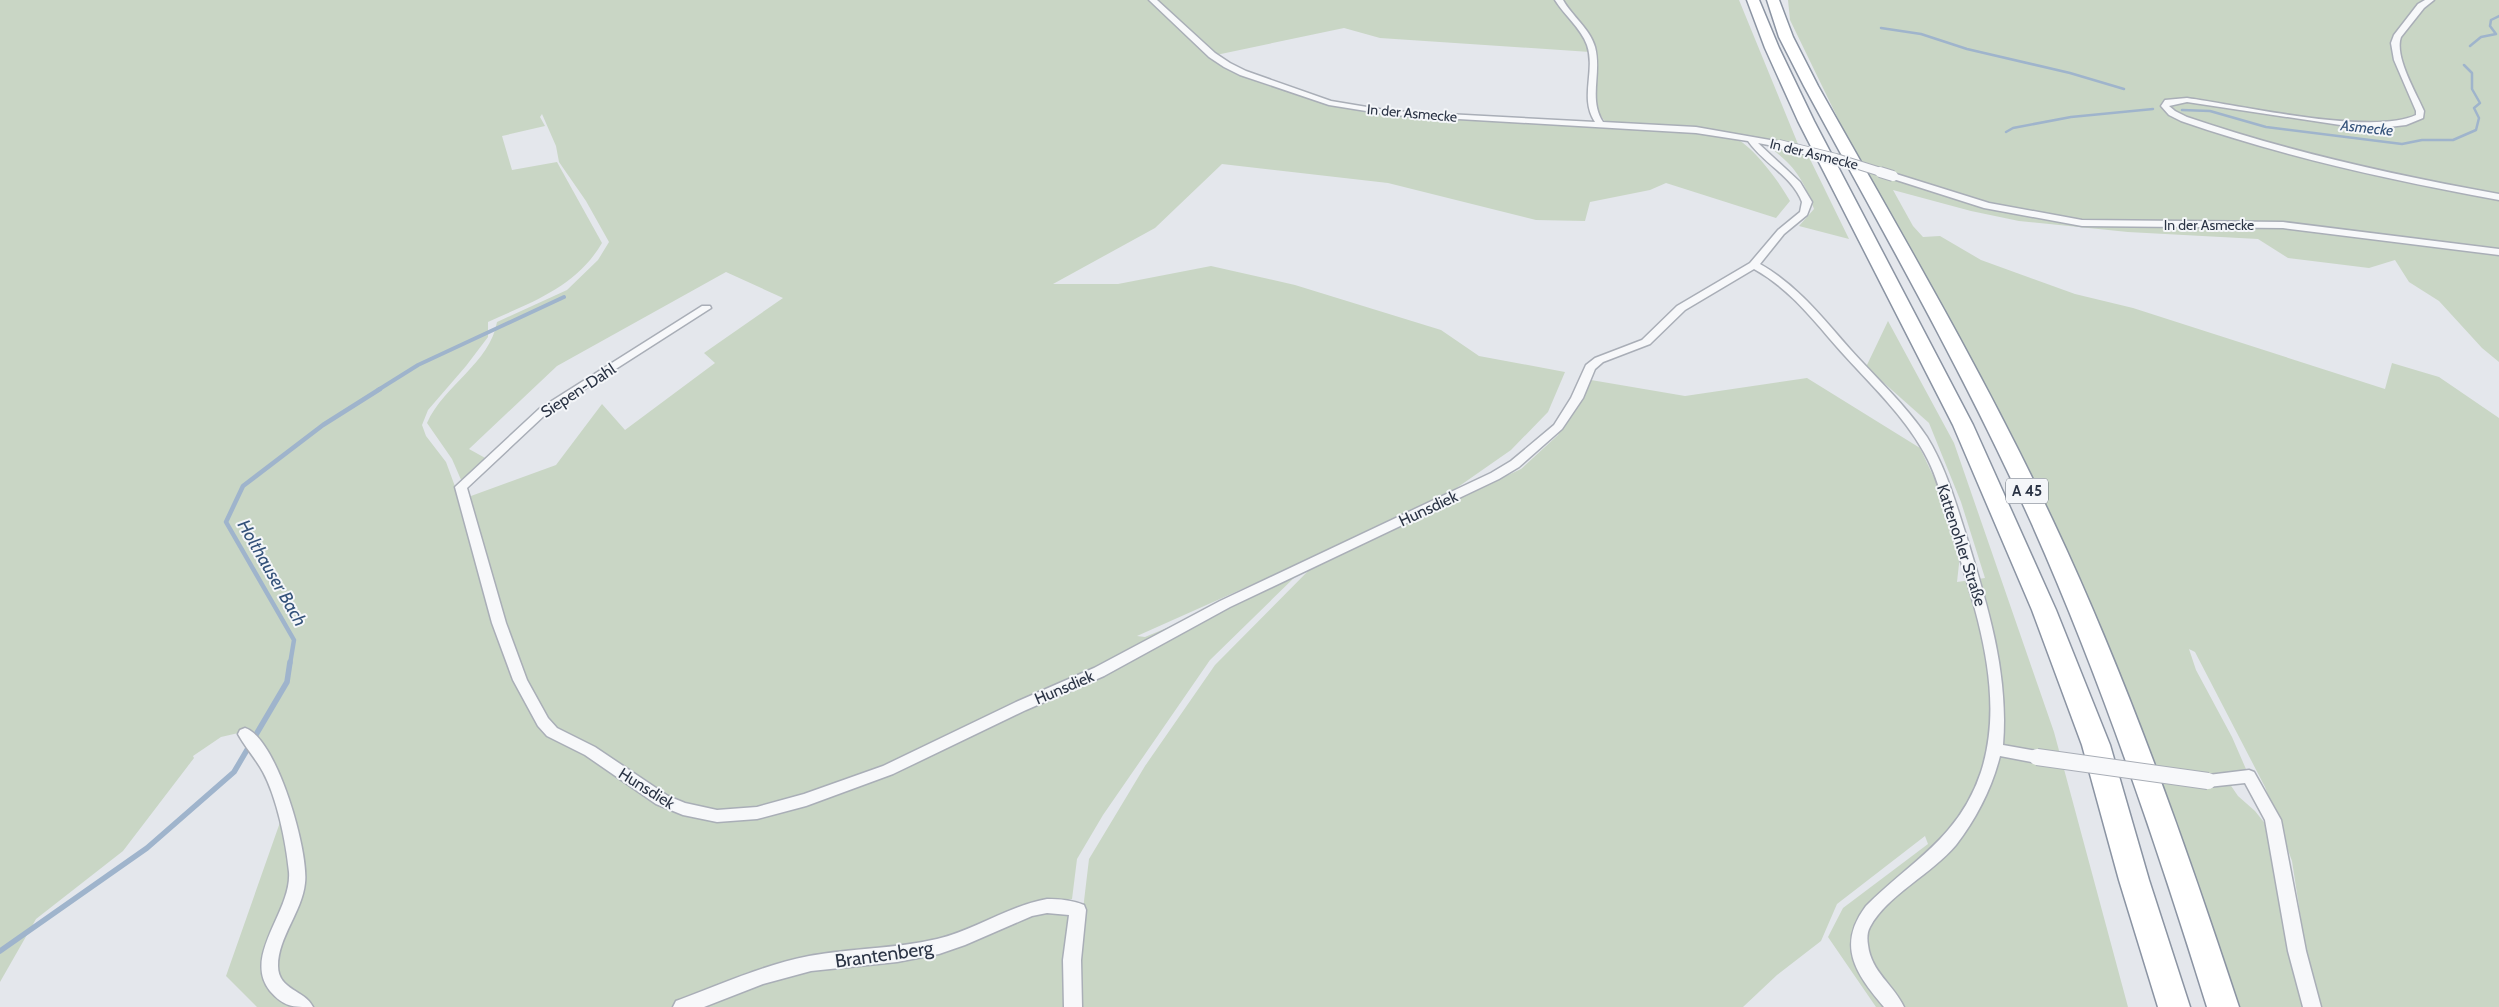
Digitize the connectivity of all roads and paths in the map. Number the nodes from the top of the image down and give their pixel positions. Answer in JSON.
{"nodes":[{"id":1,"x":1153,"y":0,"type":"edge"},
{"id":2,"x":1559,"y":0,"type":"edge"},
{"id":3,"x":1753,"y":0,"type":"edge"},
{"id":4,"x":1773,"y":0,"type":"edge"},
{"id":5,"x":2430,"y":0,"type":"edge"},
{"id":6,"x":1600,"y":125,"type":"junction"},
{"id":7,"x":1750,"y":139,"type":"junction"},
{"id":8,"x":2499,"y":197,"type":"edge"},
{"id":9,"x":2499,"y":252,"type":"edge"},
{"id":10,"x":1754,"y":265,"type":"junction"},
{"id":11,"x":706,"y":308,"type":"dead end"},
{"id":12,"x":461,"y":487,"type":"joint"},
{"id":13,"x":245,"y":734,"type":"dead end"},
{"id":14,"x":1997,"y":750,"type":"junction"},
{"id":15,"x":304,"y":1007,"type":"edge"},
{"id":16,"x":682,"y":1007,"type":"edge"},
{"id":17,"x":1073,"y":1007,"type":"edge"},
{"id":18,"x":1895,"y":1007,"type":"edge"},
{"id":19,"x":2174,"y":1007,"type":"edge"},
{"id":20,"x":2223,"y":1007,"type":"edge"},
{"id":21,"x":2312,"y":1007,"type":"edge"}],
"edges":[{"from":1,"to":6,"type":"street","name":"In der Asmecke"},
{"from":2,"to":6,"type":"street"},
{"from":3,"to":19,"type":"highway","number":"A 45"},
{"from":4,"to":20,"type":"highway","number":"A 45"},
{"from":5,"to":8,"type":"street"},
{"from":6,"to":7,"type":"street","name":"In der Asmecke"},
{"from":7,"to":9,"type":"street","name":"In der Asmecke","bridge":true},
{"from":7,"to":10,"type":"street"},
{"from":10,"to":12,"type":"street","name":"Hunsdiek"},
{"from":10,"to":14,"type":"street","name":"Kattenohler Straße"},
{"from":11,"to":12,"type":"street","name":"Siepen-Dahl"},
{"from":13,"to":15,"type":"street"},
{"from":14,"to":18,"type":"street","name":"Kattenohler Straße"},
{"from":14,"to":21,"type":"street","bridge":true},
{"from":16,"to":17,"type":"street","name":"Brantenberg"}]}
